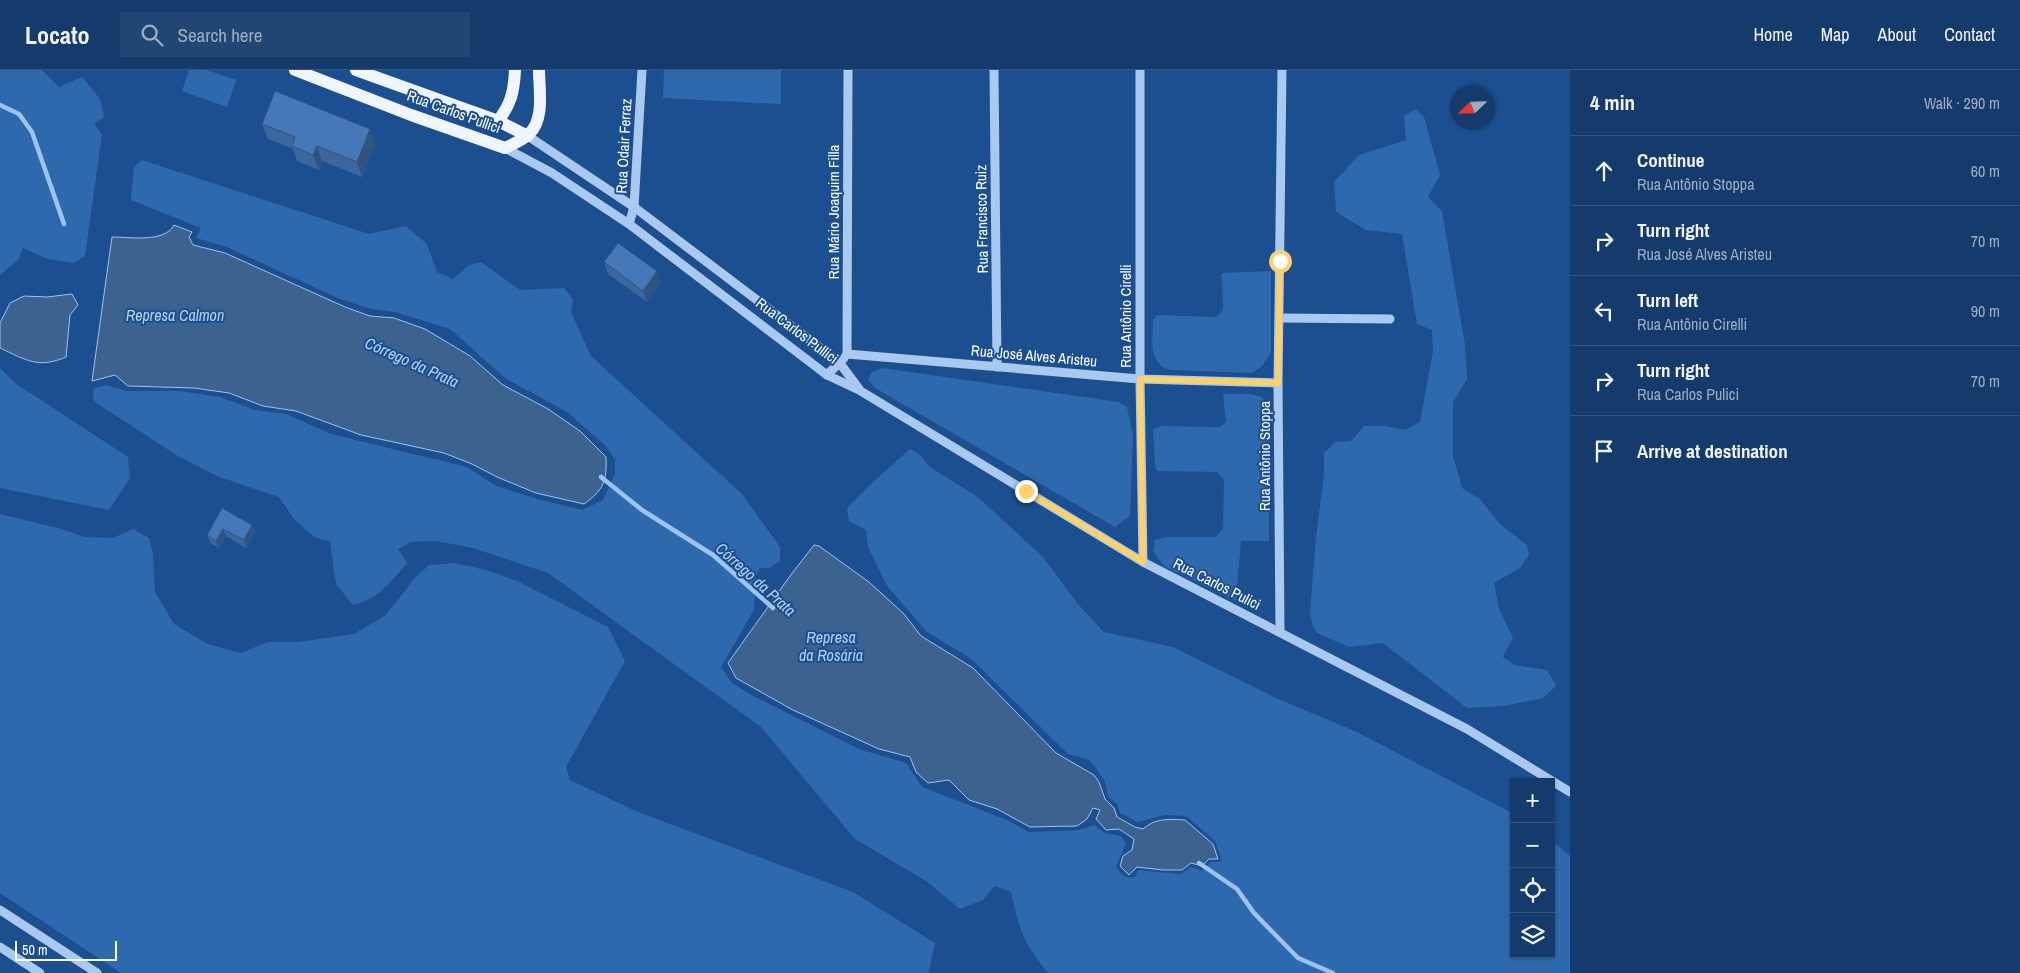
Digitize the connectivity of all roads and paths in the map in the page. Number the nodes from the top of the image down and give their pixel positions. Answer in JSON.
{"nodes":[{"id":1,"x":295,"y":70,"type":"edge"},
{"id":2,"x":356,"y":70,"type":"edge"},
{"id":3,"x":515,"y":70,"type":"edge"},
{"id":4,"x":539,"y":70,"type":"edge"},
{"id":5,"x":642,"y":70,"type":"edge"},
{"id":6,"x":848,"y":70,"type":"edge"},
{"id":7,"x":994,"y":70,"type":"edge"},
{"id":8,"x":1140,"y":70,"type":"edge"},
{"id":9,"x":1282,"y":70,"type":"edge"},
{"id":10,"x":498,"y":122,"type":"junction"},
{"id":11,"x":528,"y":136,"type":"junction"},
{"id":12,"x":505,"y":148,"type":"junction"},
{"id":13,"x":634,"y":206,"type":"junction"},
{"id":14,"x":629,"y":224,"type":"junction"},
{"id":15,"x":1280,"y":318,"type":"junction"},
{"id":16,"x":1390,"y":319,"type":"dead end"},
{"id":17,"x":847,"y":354,"type":"junction"},
{"id":18,"x":839,"y":362,"type":"junction"},
{"id":19,"x":997,"y":367,"type":"junction"},
{"id":20,"x":827,"y":375,"type":"junction"},
{"id":21,"x":1140,"y":379,"type":"junction"},
{"id":22,"x":1278,"y":383,"type":"junction"},
{"id":23,"x":859,"y":390,"type":"junction"},
{"id":24,"x":1143,"y":562,"type":"junction"},
{"id":25,"x":1280,"y":632,"type":"junction"},
{"id":26,"x":1570,"y":792,"type":"edge"},
{"id":27,"x":0,"y":910,"type":"edge"},
{"id":28,"x":0,"y":947,"type":"edge"},
{"id":29,"x":40,"y":973,"type":"edge"},
{"id":30,"x":97,"y":973,"type":"edge"}],
"edges":[{"from":1,"to":12,"type":"main road","name":"Rua Carlos Pullici"},
{"from":2,"to":10,"type":"main road","name":"Rua Carlos Pullici"},
{"from":3,"to":10,"type":"main road"},
{"from":4,"to":11,"type":"main road"},
{"from":5,"to":13,"type":"street","name":"Rua Odair Ferraz"},
{"from":6,"to":17,"type":"street","name":"Rua Mário Joaquim Filla"},
{"from":7,"to":19,"type":"street","name":"Rua Francisco Ruiz"},
{"from":8,"to":21,"type":"street","name":"Rua Antônio Cirelli"},
{"from":9,"to":15,"type":"street","name":"Rua Antônio Stoppa"},
{"from":10,"to":11,"type":"main road","name":"Rua Carlos Pullici"},
{"from":11,"to":12,"type":"main road"},
{"from":11,"to":13,"type":"street","name":"Rua Carlos Pullici"},
{"from":12,"to":14,"type":"street","name":"Rua Carlos Pullici"},
{"from":13,"to":14,"type":"street","name":"Rua Odair Ferraz"},
{"from":13,"to":18,"type":"street","name":"Rua Carlos Pullici"},
{"from":14,"to":20,"type":"street","name":"Rua Carlos Pullici"},
{"from":15,"to":16,"type":"street"},
{"from":15,"to":22,"type":"street","name":"Rua Antônio Stoppa"},
{"from":17,"to":18,"type":"street"},
{"from":17,"to":19,"type":"street","name":"Rua José Alves Aristeu"},
{"from":18,"to":20,"type":"street"},
{"from":18,"to":23,"type":"street","name":"Rua Carlos Pullici"},
{"from":19,"to":21,"type":"street","name":"Rua José Alves Aristeu"},
{"from":20,"to":23,"type":"street","name":"Rua Carlos Pullici"},
{"from":21,"to":22,"type":"street","name":"Rua José Alves Aristeu"},
{"from":21,"to":24,"type":"street","name":"Rua Antônio Cirelli"},
{"from":22,"to":25,"type":"street","name":"Rua Antônio Stoppa"},
{"from":23,"to":24,"type":"street","name":"Rua Carlos Pulici"},
{"from":24,"to":25,"type":"street","name":"Rua Carlos Pulici"},
{"from":25,"to":26,"type":"street","name":"Rua Carlos Pulici"},
{"from":27,"to":30,"type":"street"},
{"from":28,"to":29,"type":"street"}]}
